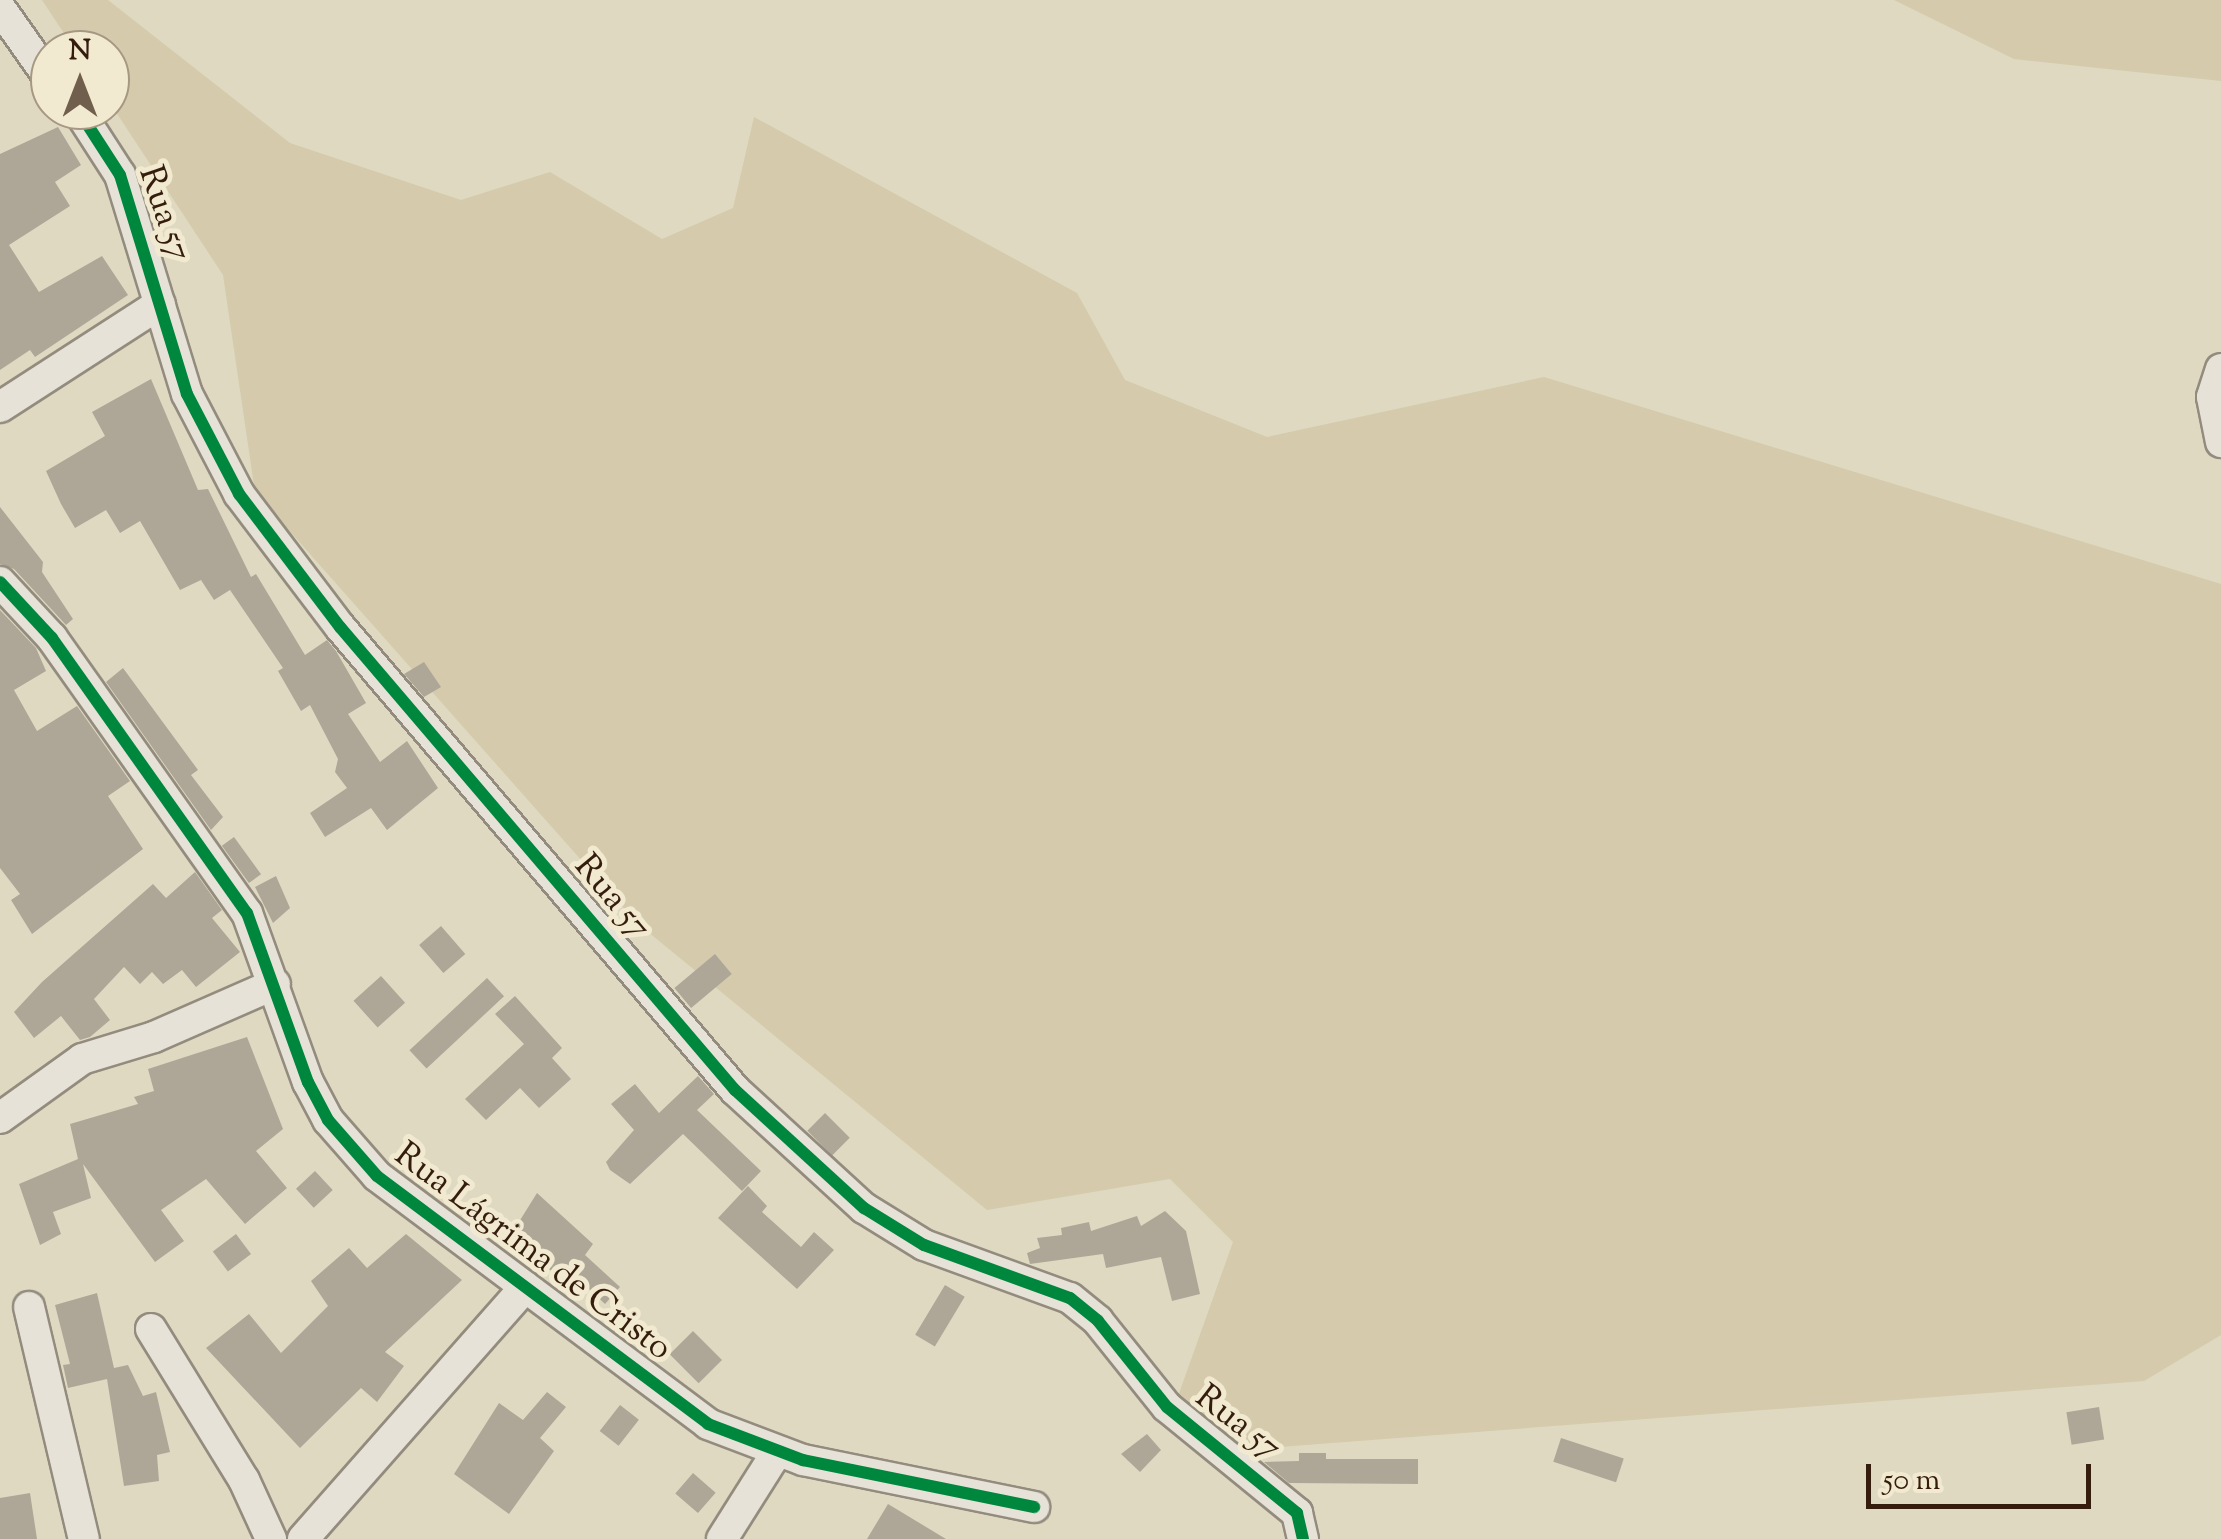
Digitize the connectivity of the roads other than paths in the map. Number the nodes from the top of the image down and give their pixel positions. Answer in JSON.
{"nodes":[{"id":1,"x":0,"y":8,"type":"edge"},
{"id":2,"x":30,"y":50,"type":"edge"},
{"id":3,"x":91,"y":130,"type":"edge"},
{"id":4,"x":160,"y":304,"type":"junction"},
{"id":5,"x":2221,"y":370,"type":"edge"},
{"id":6,"x":0,"y":407,"type":"edge"},
{"id":7,"x":2221,"y":442,"type":"edge"},
{"id":8,"x":0,"y":582,"type":"edge"},
{"id":9,"x":275,"y":984,"type":"junction"},
{"id":10,"x":0,"y":1118,"type":"edge"},
{"id":11,"x":525,"y":1287,"type":"junction"},
{"id":12,"x":29,"y":1307,"type":"dead end"},
{"id":13,"x":151,"y":1329,"type":"dead end"},
{"id":14,"x":777,"y":1452,"type":"junction"},
{"id":15,"x":1034,"y":1507,"type":"dead end"},
{"id":16,"x":84,"y":1539,"type":"edge"},
{"id":17,"x":271,"y":1539,"type":"edge"},
{"id":18,"x":303,"y":1539,"type":"edge"},
{"id":19,"x":722,"y":1539,"type":"edge"},
{"id":20,"x":1303,"y":1539,"type":"edge"}],
"edges":[{"from":1,"to":2,"type":"street"},
{"from":3,"to":4,"type":"street","name":"Rua 57"},
{"from":4,"to":6,"type":"street"},
{"from":4,"to":20,"type":"street","name":"Rua 57"},
{"from":5,"to":7,"type":"street"},
{"from":8,"to":9,"type":"street","name":"Rua Lágrima de Cristo"},
{"from":9,"to":10,"type":"street"},
{"from":9,"to":11,"type":"street","name":"Rua Lágrima de Cristo"},
{"from":11,"to":14,"type":"street","name":"Rua Lágrima de Cristo"},
{"from":11,"to":18,"type":"street"},
{"from":12,"to":16,"type":"street"},
{"from":13,"to":17,"type":"street"},
{"from":14,"to":15,"type":"street","name":"Rua Lágrima de Cristo"},
{"from":14,"to":19,"type":"street"}]}
